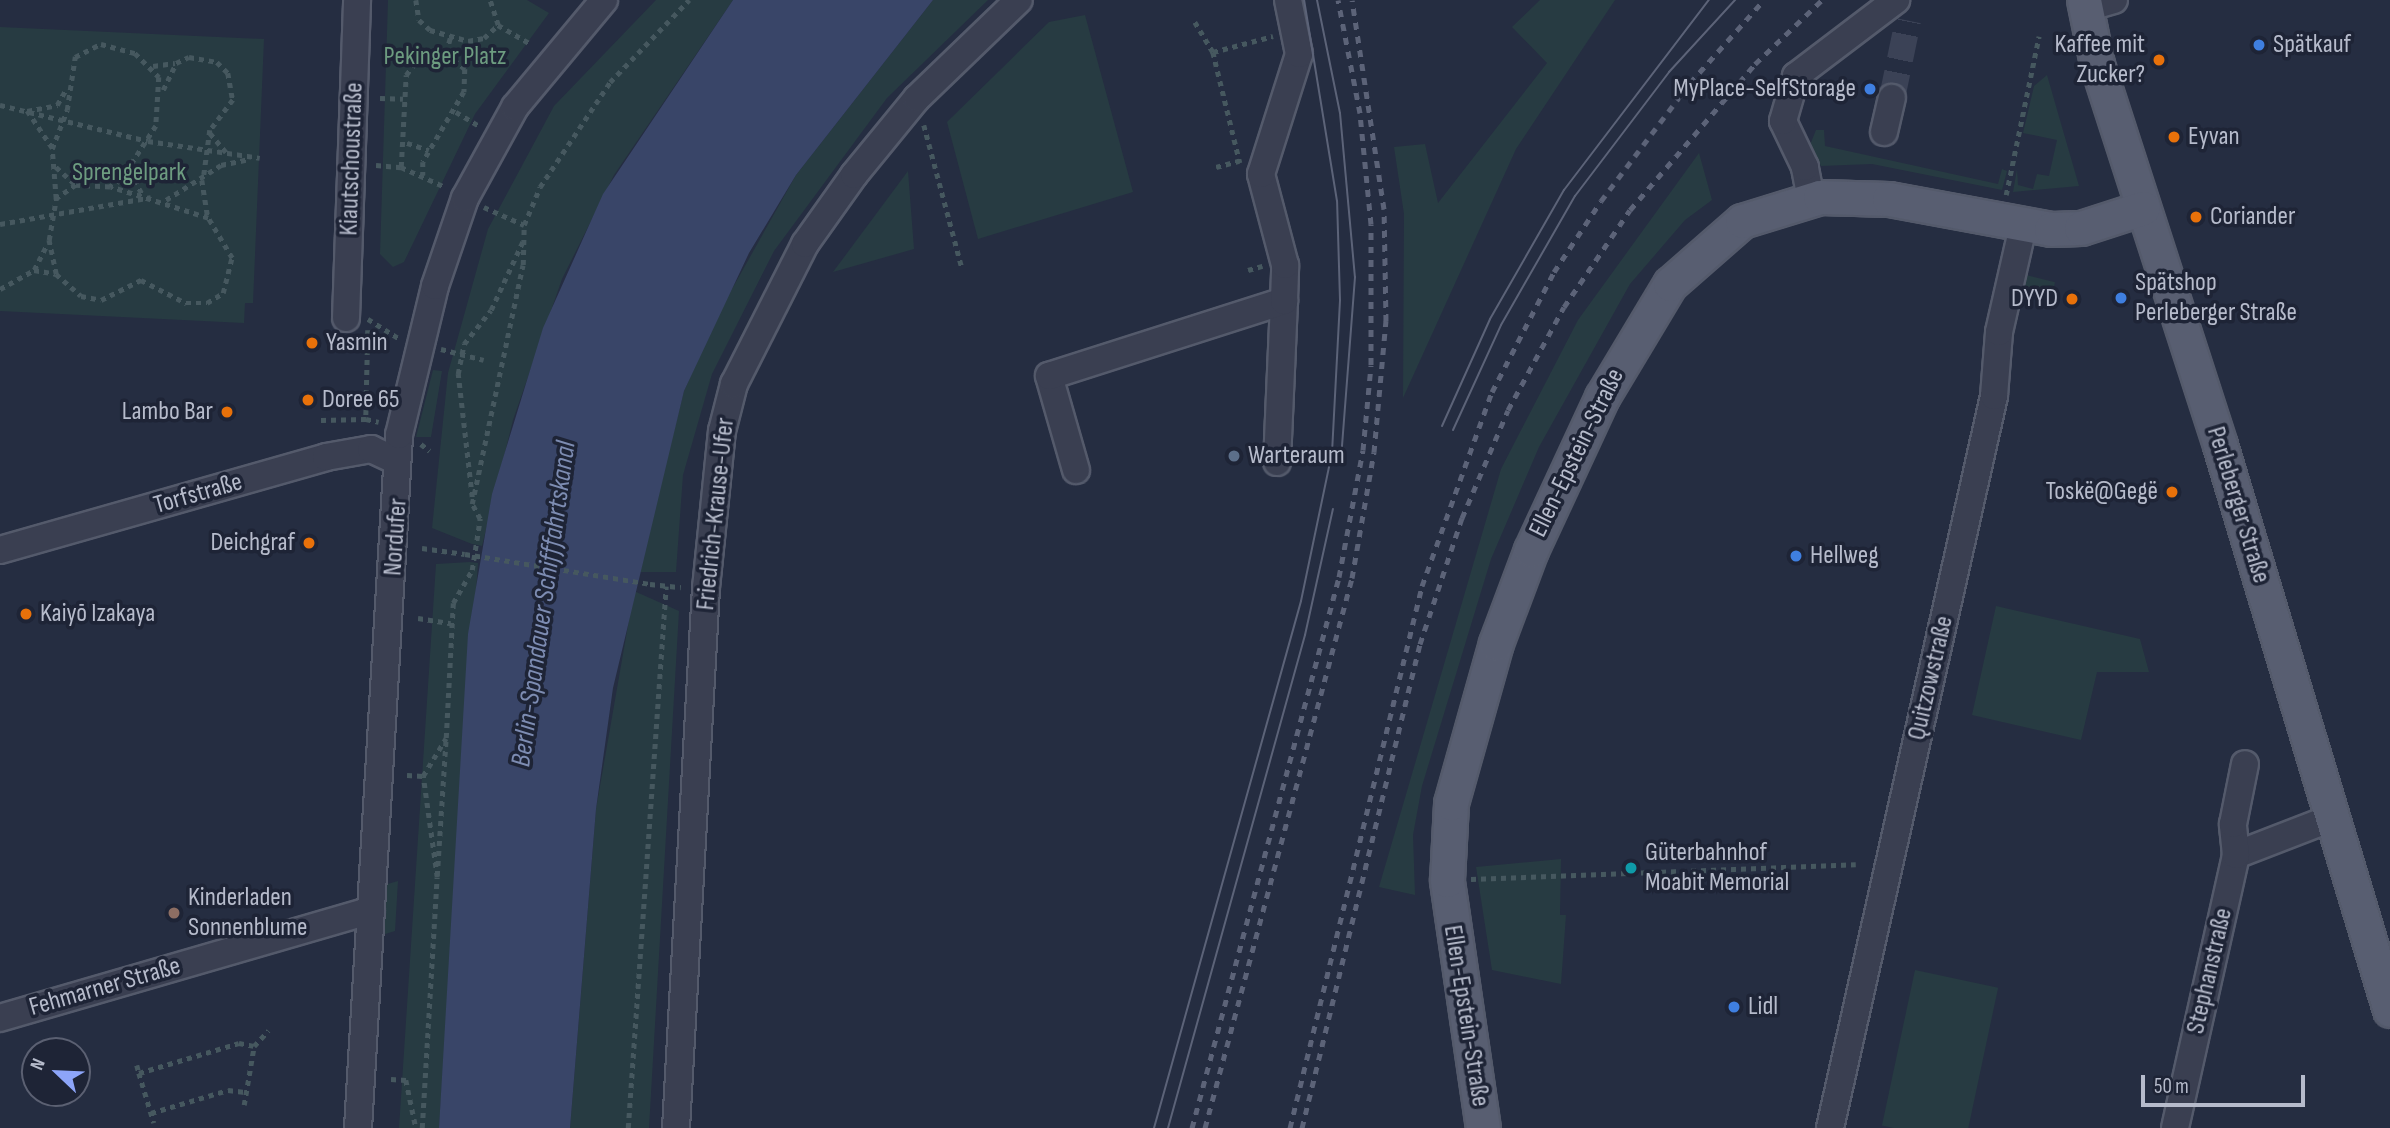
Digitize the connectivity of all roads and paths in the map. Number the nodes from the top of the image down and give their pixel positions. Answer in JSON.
{"nodes":[{"id":1,"x":357,"y":0,"type":"edge"},
{"id":2,"x":416,"y":0,"type":"edge"},
{"id":3,"x":490,"y":0,"type":"edge"},
{"id":4,"x":602,"y":0,"type":"edge"},
{"id":5,"x":690,"y":0,"type":"edge"},
{"id":6,"x":1019,"y":0,"type":"edge"},
{"id":7,"x":1288,"y":0,"type":"edge"},
{"id":8,"x":2095,"y":3,"type":"edge"},
{"id":9,"x":1901,"y":7,"type":"edge"},
{"id":10,"x":498,"y":25,"type":"junction"},
{"id":11,"x":1295,"y":30,"type":"junction"},
{"id":12,"x":2039,"y":36,"type":"dead end"},
{"id":13,"x":450,"y":38,"type":"junction"},
{"id":14,"x":529,"y":43,"type":"dead end"},
{"id":15,"x":1213,"y":52,"type":"dead end"},
{"id":16,"x":446,"y":53,"type":"junction"},
{"id":17,"x":176,"y":63,"type":"junction"},
{"id":18,"x":152,"y":66,"type":"junction"},
{"id":19,"x":2142,"y":66,"type":"dead end"},
{"id":20,"x":2136,"y":68,"type":"dead end"},
{"id":21,"x":66,"y":90,"type":"junction"},
{"id":22,"x":163,"y":91,"type":"junction"},
{"id":23,"x":380,"y":98,"type":"dead end"},
{"id":24,"x":1892,"y":98,"type":"tunnel mouth"},
{"id":25,"x":403,"y":99,"type":"junction"},
{"id":26,"x":0,"y":104,"type":"edge"},
{"id":27,"x":27,"y":111,"type":"junction"},
{"id":28,"x":456,"y":112,"type":"junction"},
{"id":29,"x":64,"y":121,"type":"junction"},
{"id":30,"x":924,"y":125,"type":"dead end"},
{"id":31,"x":480,"y":126,"type":"dead end"},
{"id":32,"x":210,"y":130,"type":"junction"},
{"id":33,"x":1884,"y":132,"type":"dead end"},
{"id":34,"x":148,"y":141,"type":"junction"},
{"id":35,"x":407,"y":143,"type":"junction"},
{"id":36,"x":52,"y":149,"type":"junction"},
{"id":37,"x":429,"y":150,"type":"junction"},
{"id":38,"x":206,"y":152,"type":"junction"},
{"id":39,"x":230,"y":154,"type":"junction"},
{"id":40,"x":253,"y":158,"type":"junction"},
{"id":41,"x":260,"y":158,"type":"dead end"},
{"id":42,"x":1239,"y":161,"type":"dead end"},
{"id":43,"x":54,"y":165,"type":"junction"},
{"id":44,"x":376,"y":165,"type":"dead end"},
{"id":45,"x":401,"y":167,"type":"junction"},
{"id":46,"x":1216,"y":167,"type":"dead end"},
{"id":47,"x":130,"y":170,"type":"junction"},
{"id":48,"x":423,"y":175,"type":"junction"},
{"id":49,"x":203,"y":178,"type":"junction"},
{"id":50,"x":76,"y":185,"type":"junction"},
{"id":51,"x":110,"y":187,"type":"junction"},
{"id":52,"x":447,"y":189,"type":"dead end"},
{"id":53,"x":142,"y":194,"type":"junction"},
{"id":54,"x":2006,"y":195,"type":"dead end"},
{"id":55,"x":152,"y":196,"type":"junction"},
{"id":56,"x":56,"y":199,"type":"junction"},
{"id":57,"x":1811,"y":199,"type":"junction"},
{"id":58,"x":166,"y":200,"type":"junction"},
{"id":59,"x":484,"y":206,"type":"dead end"},
{"id":60,"x":2143,"y":208,"type":"junction"},
{"id":61,"x":52,"y":217,"type":"junction"},
{"id":62,"x":208,"y":218,"type":"junction"},
{"id":63,"x":0,"y":224,"type":"edge"},
{"id":64,"x":524,"y":225,"type":"junction"},
{"id":65,"x":2023,"y":226,"type":"junction"},
{"id":66,"x":49,"y":240,"type":"junction"},
{"id":67,"x":523,"y":240,"type":"junction"},
{"id":68,"x":962,"y":268,"type":"dead end"},
{"id":69,"x":34,"y":270,"type":"junction"},
{"id":70,"x":56,"y":274,"type":"junction"},
{"id":71,"x":0,"y":289,"type":"edge"},
{"id":72,"x":1284,"y":301,"type":"junction"},
{"id":73,"x":346,"y":318,"type":"joint"},
{"id":74,"x":461,"y":355,"type":"junction"},
{"id":75,"x":484,"y":360,"type":"dead end"},
{"id":76,"x":366,"y":419,"type":"junction"},
{"id":77,"x":321,"y":421,"type":"dead end"},
{"id":78,"x":385,"y":423,"type":"dead end"},
{"id":79,"x":395,"y":460,"type":"junction"},
{"id":80,"x":1277,"y":462,"type":"dead end"},
{"id":81,"x":1076,"y":470,"type":"dead end"},
{"id":82,"x":472,"y":504,"type":"junction"},
{"id":83,"x":422,"y":548,"type":"dead end"},
{"id":84,"x":0,"y":550,"type":"edge"},
{"id":85,"x":666,"y":586,"type":"junction"},
{"id":86,"x":681,"y":587,"type":"dead end"},
{"id":87,"x":418,"y":618,"type":"dead end"},
{"id":88,"x":452,"y":622,"type":"junction"},
{"id":89,"x":447,"y":740,"type":"junction"},
{"id":90,"x":2245,"y":764,"type":"dead end"},
{"id":91,"x":407,"y":775,"type":"dead end"},
{"id":92,"x":423,"y":776,"type":"junction"},
{"id":93,"x":2332,"y":818,"type":"junction"},
{"id":94,"x":2236,"y":855,"type":"junction"},
{"id":95,"x":1856,"y":863,"type":"dead end"},
{"id":96,"x":438,"y":874,"type":"junction"},
{"id":97,"x":1470,"y":879,"type":"dead end"},
{"id":98,"x":371,"y":910,"type":"junction"},
{"id":99,"x":2390,"y":1010,"type":"edge"},
{"id":100,"x":0,"y":1018,"type":"edge"},
{"id":101,"x":268,"y":1031,"type":"dead end"},
{"id":102,"x":254,"y":1046,"type":"junction"},
{"id":103,"x":137,"y":1065,"type":"dead end"},
{"id":104,"x":139,"y":1073,"type":"junction"},
{"id":105,"x":391,"y":1079,"type":"dead end"},
{"id":106,"x":245,"y":1092,"type":"junction"},
{"id":107,"x":244,"y":1105,"type":"dead end"},
{"id":108,"x":151,"y":1113,"type":"junction"},
{"id":109,"x":154,"y":1123,"type":"dead end"},
{"id":110,"x":358,"y":1128,"type":"edge"},
{"id":111,"x":416,"y":1128,"type":"edge"},
{"id":112,"x":422,"y":1128,"type":"edge"},
{"id":113,"x":628,"y":1128,"type":"edge"},
{"id":114,"x":676,"y":1128,"type":"edge"},
{"id":115,"x":1483,"y":1128,"type":"edge"},
{"id":116,"x":1830,"y":1128,"type":"edge"},
{"id":117,"x":2175,"y":1128,"type":"edge"}],
"edges":[{"from":1,"to":73,"type":"street","name":"Kiautschoustraße"},
{"from":2,"to":13,"type":"path"},
{"from":3,"to":10,"type":"path"},
{"from":4,"to":79,"type":"street","name":"Nordufer"},
{"from":5,"to":64,"type":"path"},
{"from":6,"to":114,"type":"street","name":"Friedrich-Krause-Ufer"},
{"from":7,"to":11,"type":"street"},
{"from":8,"to":60,"type":"main road","name":"Perleberger Straße"},
{"from":9,"to":57,"type":"street"},
{"from":10,"to":13,"type":"path"},
{"from":10,"to":14,"type":"path"},
{"from":11,"to":15,"type":"path"},
{"from":11,"to":72,"type":"street"},
{"from":12,"to":54,"type":"path"},
{"from":13,"to":16,"type":"path"},
{"from":16,"to":25,"type":"path"},
{"from":16,"to":28,"type":"path"},
{"from":17,"to":18,"type":"path"},
{"from":17,"to":22,"type":"path"},
{"from":17,"to":32,"type":"path"},
{"from":18,"to":21,"type":"path"},
{"from":18,"to":22,"type":"path"},
{"from":19,"to":20,"type":"path"},
{"from":21,"to":27,"type":"path"},
{"from":21,"to":29,"type":"path"},
{"from":22,"to":34,"type":"path"},
{"from":23,"to":25,"type":"path"},
{"from":24,"to":33,"type":"street"},
{"from":25,"to":35,"type":"path"},
{"from":26,"to":27,"type":"path"},
{"from":27,"to":29,"type":"path"},
{"from":27,"to":36,"type":"path"},
{"from":28,"to":31,"type":"path"},
{"from":28,"to":37,"type":"path"},
{"from":29,"to":34,"type":"path"},
{"from":29,"to":36,"type":"path"},
{"from":30,"to":68,"type":"path"},
{"from":32,"to":38,"type":"path"},
{"from":32,"to":39,"type":"path"},
{"from":34,"to":38,"type":"path"},
{"from":34,"to":47,"type":"path"},
{"from":35,"to":37,"type":"path"},
{"from":35,"to":45,"type":"path"},
{"from":36,"to":43,"type":"path"},
{"from":37,"to":48,"type":"path"},
{"from":38,"to":39,"type":"path"},
{"from":38,"to":49,"type":"path"},
{"from":39,"to":40,"type":"path"},
{"from":40,"to":41,"type":"path"},
{"from":40,"to":49,"type":"path"},
{"from":42,"to":46,"type":"path"},
{"from":43,"to":50,"type":"path"},
{"from":43,"to":56,"type":"path"},
{"from":44,"to":45,"type":"path"},
{"from":45,"to":48,"type":"path"},
{"from":47,"to":51,"type":"path"},
{"from":47,"to":53,"type":"path"},
{"from":48,"to":52,"type":"path"},
{"from":49,"to":58,"type":"path"},
{"from":49,"to":62,"type":"path"},
{"from":50,"to":51,"type":"path"},
{"from":50,"to":56,"type":"path"},
{"from":51,"to":53,"type":"path"},
{"from":53,"to":55,"type":"path"},
{"from":55,"to":58,"type":"path"},
{"from":55,"to":61,"type":"path"},
{"from":56,"to":61,"type":"path"},
{"from":57,"to":65,"type":"main road","name":"Ellen-Epstein-Straße"},
{"from":57,"to":115,"type":"main road","name":"Ellen-Epstein-Straße"},
{"from":58,"to":62,"type":"path"},
{"from":59,"to":64,"type":"path"},
{"from":60,"to":65,"type":"main road","name":"Ellen-Epstein-Straße"},
{"from":60,"to":93,"type":"main road","name":"Perleberger Straße"},
{"from":61,"to":63,"type":"path"},
{"from":61,"to":66,"type":"path"},
{"from":62,"to":70,"type":"path"},
{"from":64,"to":67,"type":"path"},
{"from":65,"to":116,"type":"street","name":"Quitzowstraße"},
{"from":66,"to":69,"type":"path"},
{"from":66,"to":70,"type":"path"},
{"from":67,"to":74,"type":"path"},
{"from":67,"to":82,"type":"path"},
{"from":69,"to":70,"type":"path"},
{"from":69,"to":71,"type":"path"},
{"from":72,"to":80,"type":"street"},
{"from":72,"to":81,"type":"street"},
{"from":73,"to":76,"type":"path"},
{"from":74,"to":75,"type":"path"},
{"from":74,"to":82,"type":"path"},
{"from":76,"to":77,"type":"path"},
{"from":76,"to":78,"type":"path"},
{"from":79,"to":84,"type":"street","name":"Torfstraße"},
{"from":79,"to":98,"type":"street","name":"Nordufer"},
{"from":82,"to":88,"type":"path"},
{"from":83,"to":85,"type":"path","bridge":true},
{"from":85,"to":86,"type":"path"},
{"from":85,"to":113,"type":"path"},
{"from":87,"to":88,"type":"path"},
{"from":88,"to":89,"type":"path"},
{"from":89,"to":92,"type":"path"},
{"from":89,"to":96,"type":"path"},
{"from":90,"to":94,"type":"street","name":"Stephanstraße"},
{"from":91,"to":92,"type":"path"},
{"from":92,"to":96,"type":"path"},
{"from":93,"to":94,"type":"street"},
{"from":93,"to":99,"type":"main road","name":"Perleberger Straße"},
{"from":94,"to":117,"type":"street","name":"Stephanstraße"},
{"from":95,"to":97,"type":"path"},
{"from":96,"to":112,"type":"path"},
{"from":98,"to":100,"type":"street","name":"Fehmarner Straße"},
{"from":98,"to":110,"type":"street","name":"Nordufer"},
{"from":101,"to":102,"type":"path"},
{"from":102,"to":104,"type":"path"},
{"from":102,"to":106,"type":"path"},
{"from":103,"to":104,"type":"path"},
{"from":104,"to":108,"type":"path"},
{"from":105,"to":111,"type":"path"},
{"from":106,"to":107,"type":"path"},
{"from":106,"to":108,"type":"path"},
{"from":108,"to":109,"type":"path"}]}
